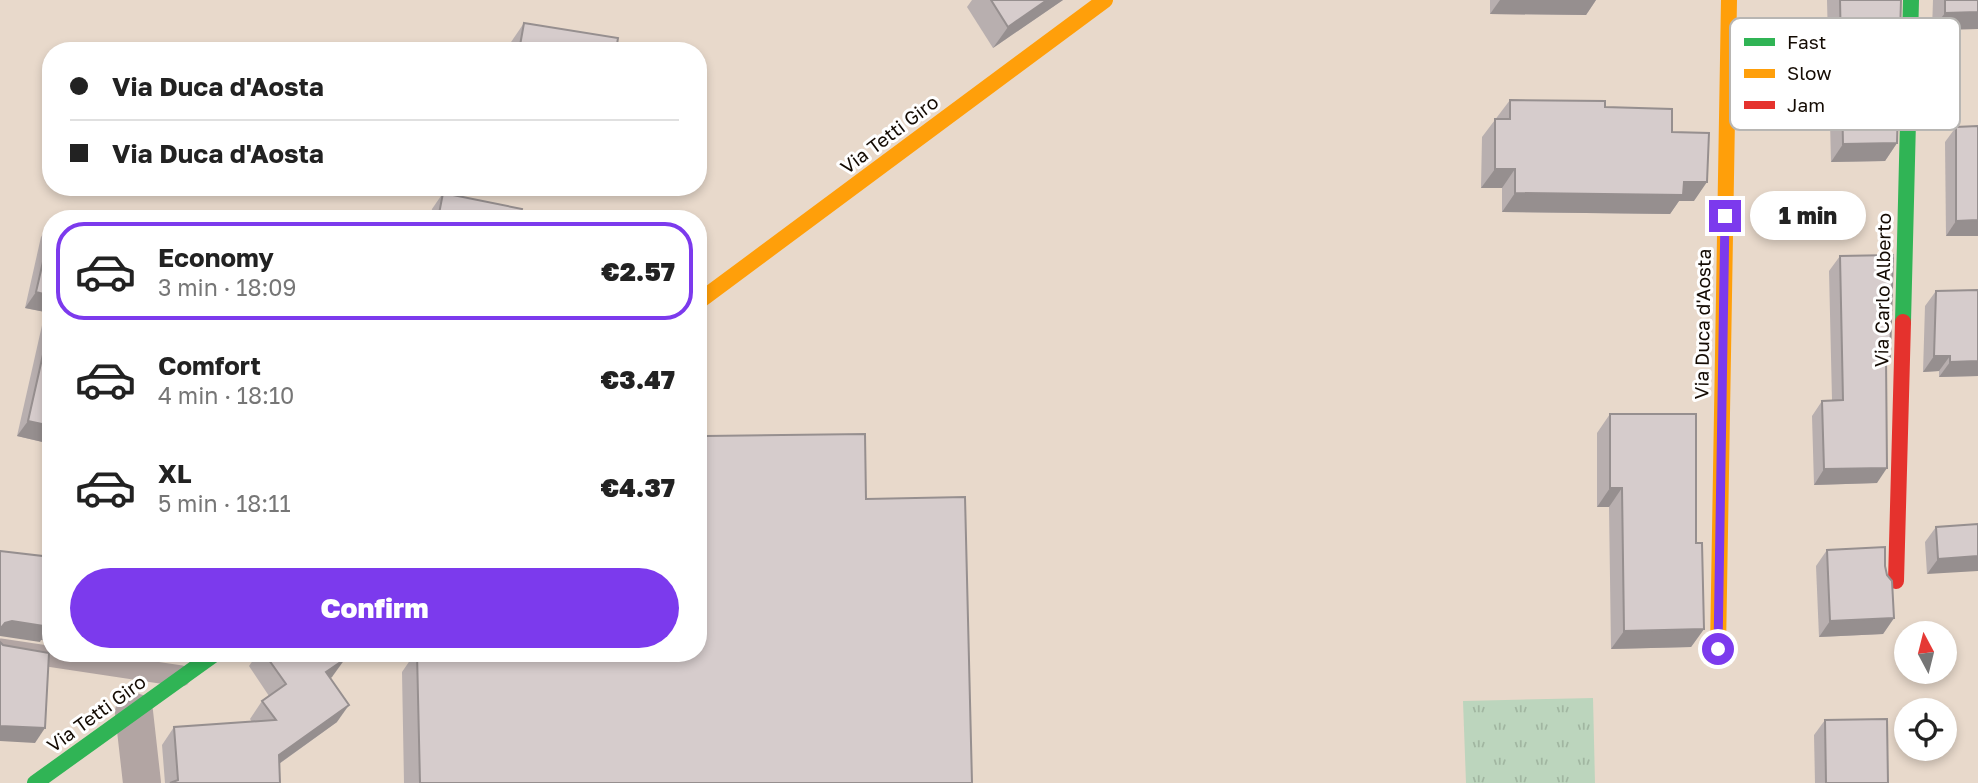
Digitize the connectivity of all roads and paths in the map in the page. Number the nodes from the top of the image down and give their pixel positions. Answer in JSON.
{"nodes":[{"id":1,"x":1105,"y":0,"type":"edge"},
{"id":2,"x":1729,"y":0,"type":"edge"},
{"id":3,"x":1911,"y":0,"type":"edge"},
{"id":4,"x":1911,"y":18,"type":"edge"},
{"id":5,"x":1908,"y":130,"type":"edge"},
{"id":6,"x":707,"y":295,"type":"edge"},
{"id":7,"x":1896,"y":581,"type":"dead end"},
{"id":8,"x":0,"y":649,"type":"edge"},
{"id":9,"x":1718,"y":649,"type":"dead end"},
{"id":10,"x":42,"y":655,"type":"edge"},
{"id":11,"x":88,"y":662,"type":"edge"},
{"id":12,"x":203,"y":662,"type":"edge"},
{"id":13,"x":183,"y":676,"type":"junction"},
{"id":14,"x":134,"y":712,"type":"junction"},
{"id":15,"x":35,"y":783,"type":"edge"},
{"id":16,"x":142,"y":783,"type":"edge"}],
"edges":[{"from":1,"to":6,"type":"street","name":"Via Tetti Giro"},
{"from":2,"to":9,"type":"street","name":"Via Duca d'Aosta"},
{"from":3,"to":4,"type":"street","name":"Via Carlo Alberto"},
{"from":5,"to":7,"type":"street","name":"Via Carlo Alberto"},
{"from":8,"to":10,"type":"lane"},
{"from":11,"to":13,"type":"lane"},
{"from":12,"to":13,"type":"street","name":"Via Tetti Giro"},
{"from":13,"to":14,"type":"street","name":"Via Tetti Giro"},
{"from":14,"to":15,"type":"street","name":"Via Tetti Giro"},
{"from":14,"to":16,"type":"street"}]}
